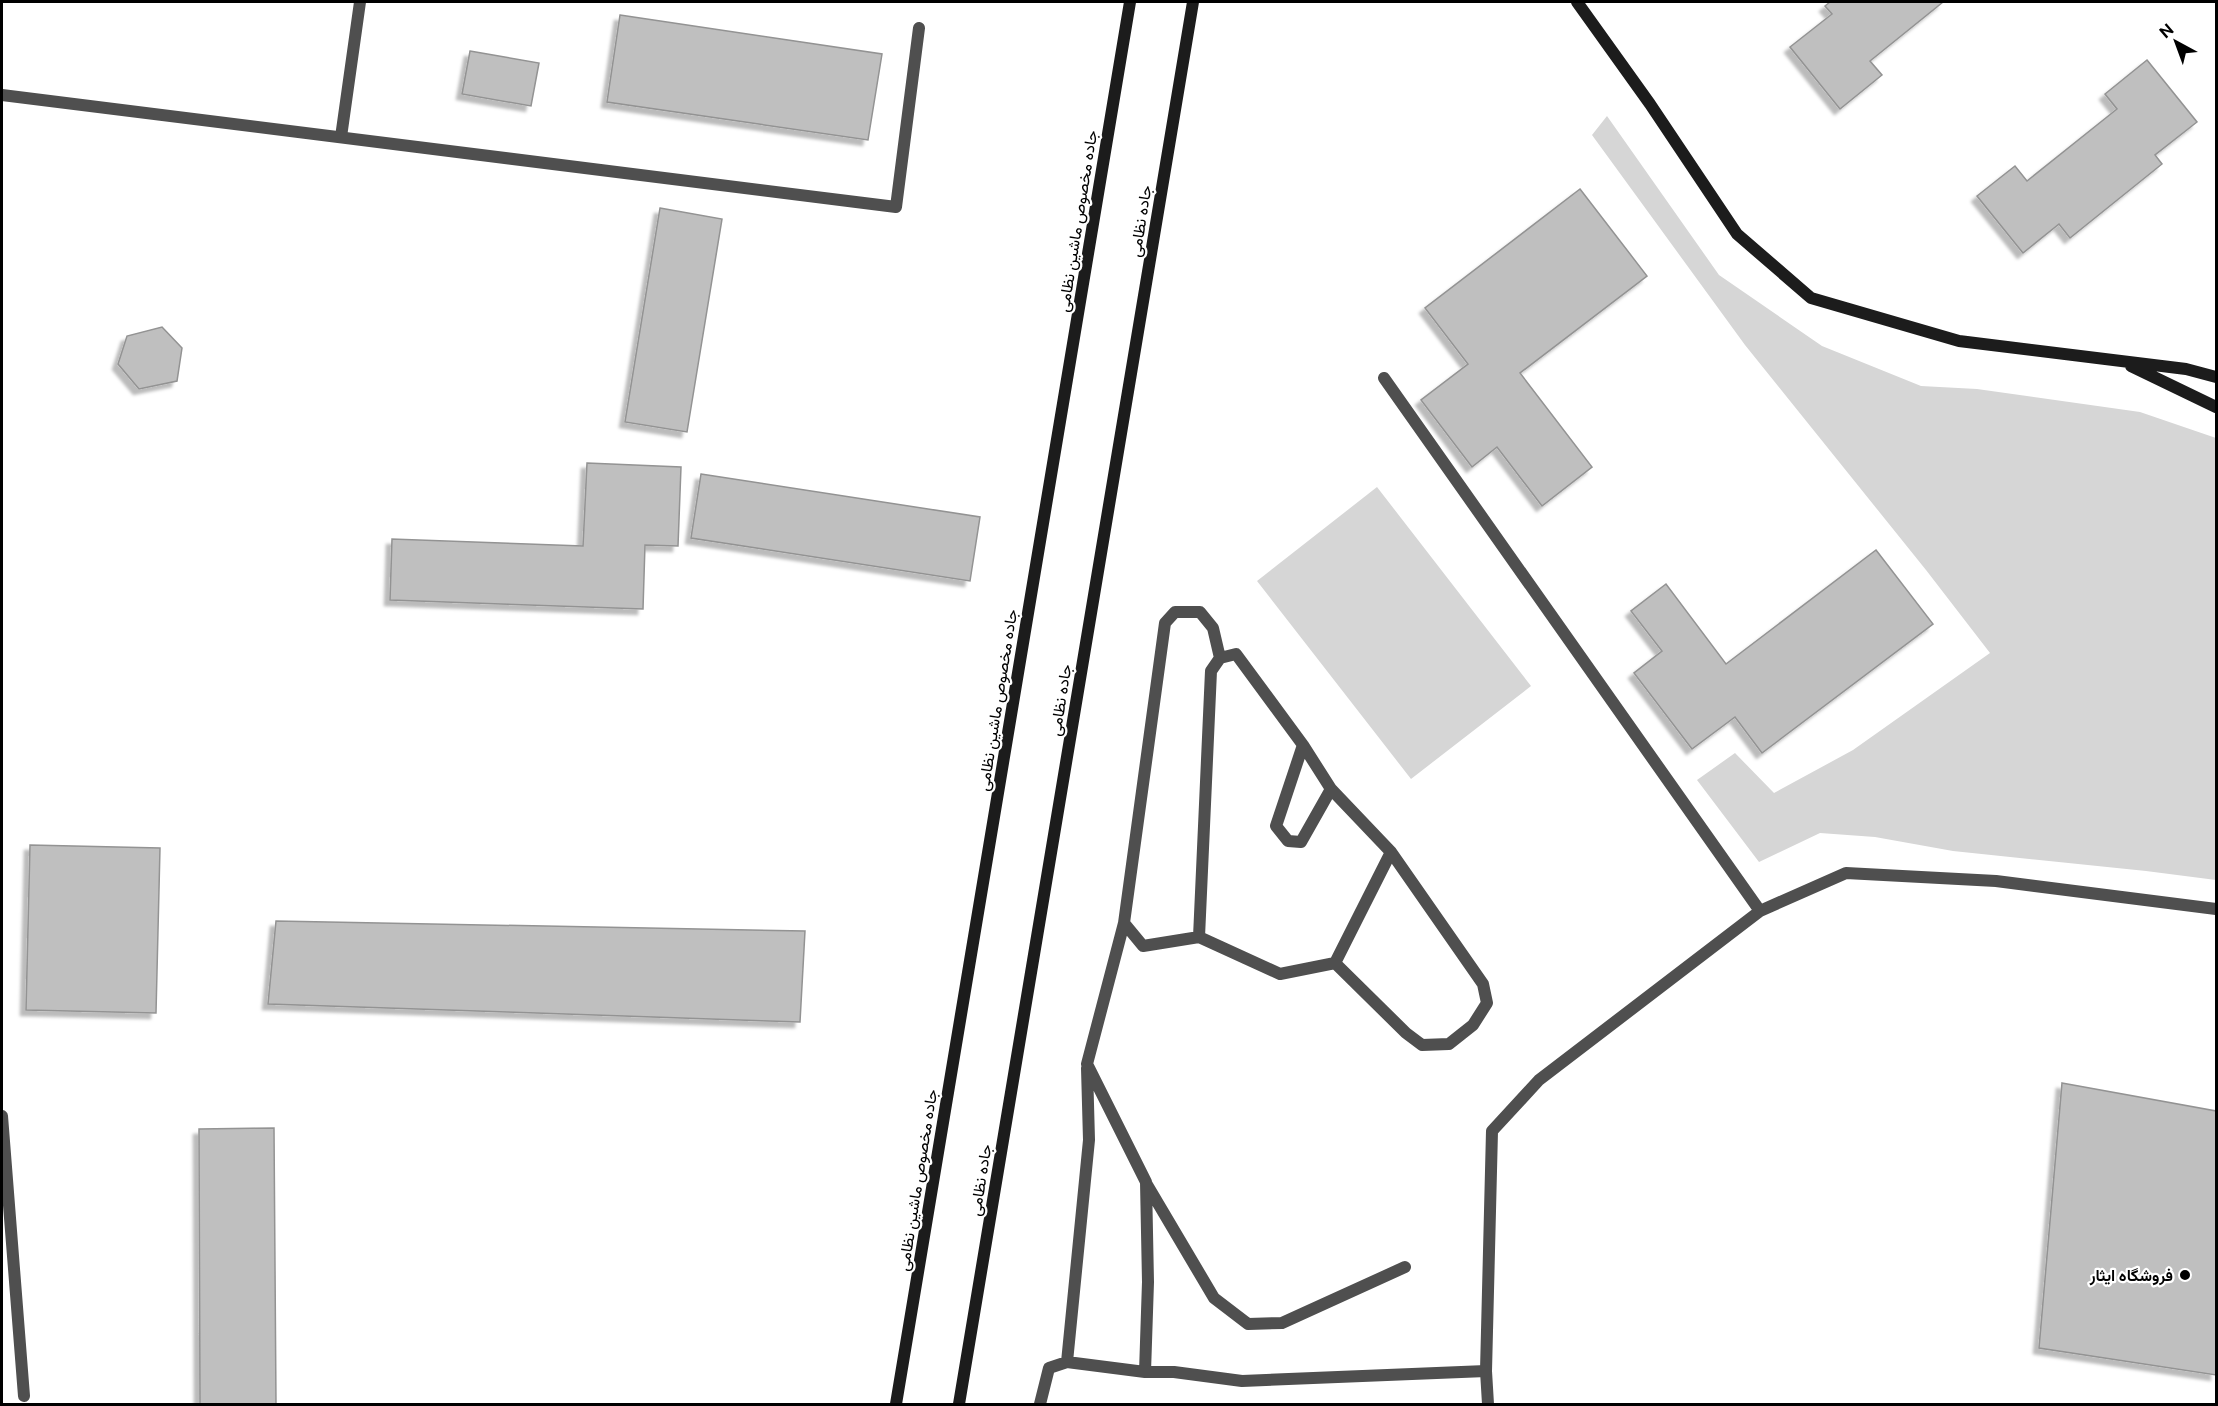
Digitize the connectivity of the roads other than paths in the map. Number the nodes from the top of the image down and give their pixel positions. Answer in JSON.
{"nodes":[{"id":1,"x":360,"y":2,"type":"edge"},
{"id":2,"x":1130,"y":2,"type":"edge"},
{"id":3,"x":1193,"y":2,"type":"edge"},
{"id":4,"x":1577,"y":2,"type":"edge"},
{"id":5,"x":919,"y":28,"type":"dead end"},
{"id":6,"x":2,"y":95,"type":"edge"},
{"id":7,"x":341,"y":137,"type":"junction"},
{"id":8,"x":2122,"y":362,"type":"junction"},
{"id":9,"x":2217,"y":377,"type":"edge"},
{"id":10,"x":1384,"y":378,"type":"dead end"},
{"id":11,"x":2217,"y":407,"type":"edge"},
{"id":12,"x":1220,"y":658,"type":"junction"},
{"id":13,"x":1303,"y":745,"type":"junction"},
{"id":14,"x":1331,"y":789,"type":"junction"},
{"id":15,"x":1391,"y":852,"type":"junction"},
{"id":16,"x":2217,"y":909,"type":"edge"},
{"id":17,"x":1760,"y":911,"type":"junction"},
{"id":18,"x":1124,"y":923,"type":"junction"},
{"id":19,"x":1199,"y":937,"type":"junction"},
{"id":20,"x":1335,"y":963,"type":"junction"},
{"id":21,"x":1087,"y":1064,"type":"junction"},
{"id":22,"x":2,"y":1116,"type":"edge"},
{"id":23,"x":1146,"y":1182,"type":"junction"},
{"id":24,"x":1405,"y":1267,"type":"dead end"},
{"id":25,"x":1067,"y":1362,"type":"junction"},
{"id":26,"x":1486,"y":1371,"type":"junction"},
{"id":27,"x":1145,"y":1372,"type":"junction"},
{"id":28,"x":24,"y":1402,"type":"edge"},
{"id":29,"x":896,"y":1404,"type":"edge"},
{"id":30,"x":959,"y":1404,"type":"edge"},
{"id":31,"x":1040,"y":1404,"type":"edge"},
{"id":32,"x":1488,"y":1404,"type":"edge"}],
"edges":[{"from":1,"to":7,"type":"lane"},
{"from":2,"to":29,"type":"street","name":"جاده مخصوص ماشین نظامی"},
{"from":3,"to":30,"type":"street","name":"جاده نظامی"},
{"from":4,"to":8,"type":"street"},
{"from":5,"to":7,"type":"lane"},
{"from":6,"to":7,"type":"lane"},
{"from":8,"to":9,"type":"street"},
{"from":8,"to":11,"type":"street"},
{"from":10,"to":17,"type":"lane"},
{"from":12,"to":13,"type":"lane"},
{"from":12,"to":18,"type":"lane"},
{"from":12,"to":19,"type":"lane"},
{"from":13,"to":14,"type":"lane"},
{"from":13,"to":14,"type":"lane"},
{"from":14,"to":15,"type":"lane"},
{"from":15,"to":20,"type":"lane"},
{"from":15,"to":20,"type":"lane"},
{"from":16,"to":17,"type":"lane"},
{"from":17,"to":26,"type":"lane"},
{"from":18,"to":19,"type":"lane"},
{"from":18,"to":21,"type":"lane"},
{"from":19,"to":20,"type":"lane"},
{"from":21,"to":23,"type":"lane"},
{"from":21,"to":25,"type":"lane"},
{"from":22,"to":28,"type":"lane"},
{"from":23,"to":24,"type":"lane"},
{"from":23,"to":27,"type":"lane"},
{"from":25,"to":27,"type":"lane"},
{"from":25,"to":31,"type":"lane"},
{"from":26,"to":27,"type":"lane"},
{"from":26,"to":32,"type":"lane"}]}
